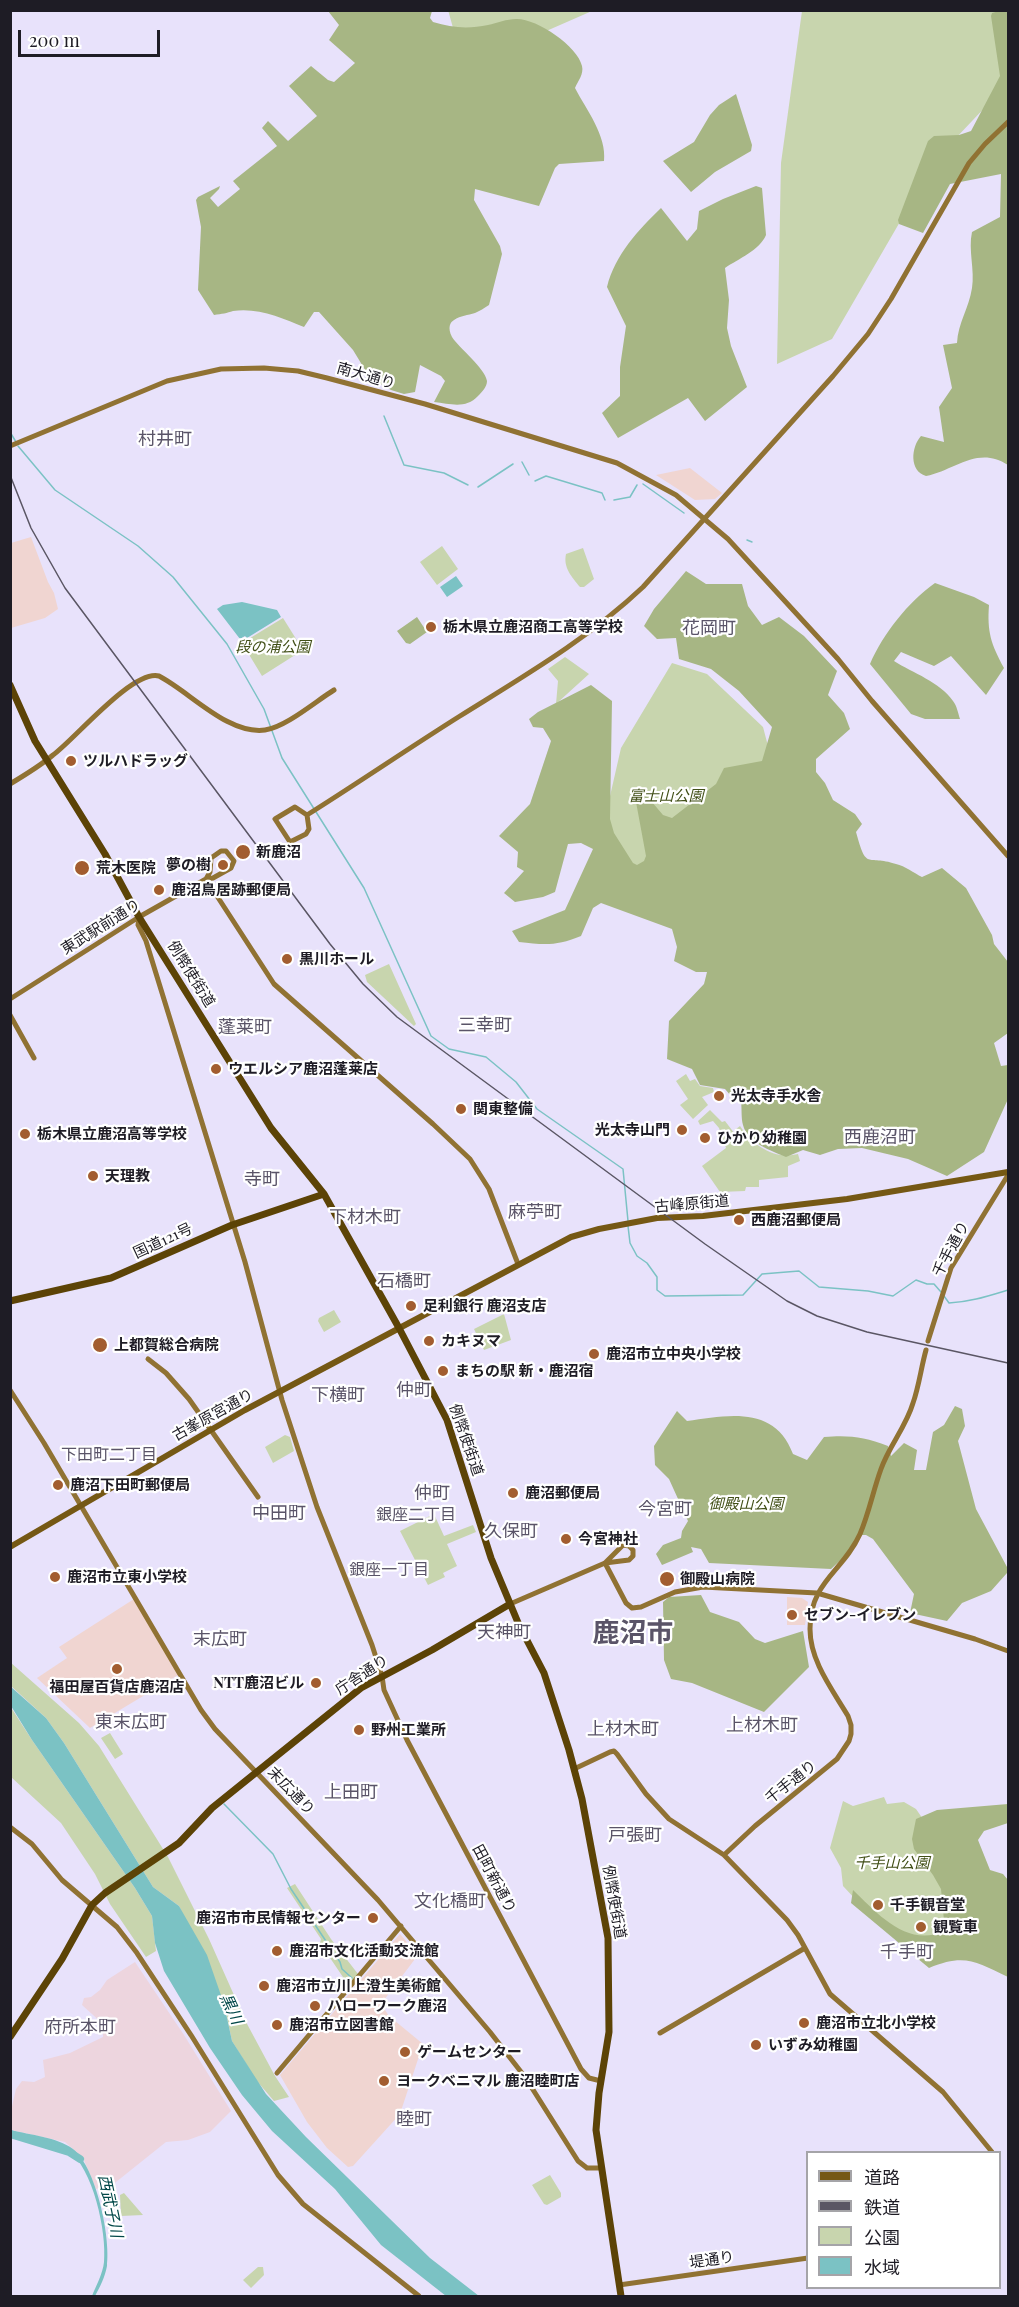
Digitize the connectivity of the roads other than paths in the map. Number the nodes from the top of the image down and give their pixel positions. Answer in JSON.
{"nodes":[{"id":1,"x":1008,"y":122,"type":"edge"},
{"id":2,"x":10,"y":446,"type":"edge"},
{"id":3,"x":704,"y":518,"type":"junction"},
{"id":4,"x":10,"y":685,"type":"edge"},
{"id":5,"x":334,"y":690,"type":"dead end"},
{"id":6,"x":47,"y":760,"type":"junction"},
{"id":7,"x":10,"y":784,"type":"edge"},
{"id":8,"x":290,"y":808,"type":"junction"},
{"id":9,"x":309,"y":814,"type":"junction"},
{"id":10,"x":309,"y":830,"type":"junction"},
{"id":11,"x":1008,"y":856,"type":"edge"},
{"id":12,"x":210,"y":870,"type":"junction"},
{"id":13,"x":219,"y":875,"type":"junction"},
{"id":14,"x":206,"y":879,"type":"junction"},
{"id":15,"x":139,"y":917,"type":"junction"},
{"id":16,"x":10,"y":999,"type":"edge"},
{"id":17,"x":10,"y":1015,"type":"edge"},
{"id":18,"x":34,"y":1058,"type":"dead end"},
{"id":19,"x":1008,"y":1173,"type":"edge"},
{"id":20,"x":324,"y":1194,"type":"junction"},
{"id":21,"x":232,"y":1225,"type":"junction"},
{"id":22,"x":518,"y":1264,"type":"junction"},
{"id":23,"x":10,"y":1301,"type":"edge"},
{"id":24,"x":399,"y":1328,"type":"junction"},
{"id":25,"x":928,"y":1341,"type":"dead end"},
{"id":26,"x":926,"y":1350,"type":"dead end"},
{"id":27,"x":148,"y":1359,"type":"dead end"},
{"id":28,"x":10,"y":1390,"type":"edge"},
{"id":29,"x":280,"y":1392,"type":"junction"},
{"id":30,"x":210,"y":1430,"type":"junction"},
{"id":31,"x":258,"y":1497,"type":"dead end"},
{"id":32,"x":81,"y":1506,"type":"junction"},
{"id":33,"x":10,"y":1547,"type":"edge"},
{"id":34,"x":605,"y":1563,"type":"junction"},
{"id":35,"x":817,"y":1593,"type":"junction"},
{"id":36,"x":510,"y":1604,"type":"junction"},
{"id":37,"x":1008,"y":1651,"type":"edge"},
{"id":38,"x":382,"y":1676,"type":"junction"},
{"id":39,"x":574,"y":1769,"type":"junction"},
{"id":40,"x":256,"y":1773,"type":"junction"},
{"id":41,"x":10,"y":1827,"type":"edge"},
{"id":42,"x":724,"y":1856,"type":"junction"},
{"id":43,"x":92,"y":1905,"type":"junction"},
{"id":44,"x":401,"y":1926,"type":"junction"},
{"id":45,"x":805,"y":1948,"type":"junction"},
{"id":46,"x":660,"y":2032,"type":"dead end"},
{"id":47,"x":10,"y":2037,"type":"edge"},
{"id":48,"x":277,"y":2073,"type":"dead end"},
{"id":49,"x":601,"y":2081,"type":"junction"},
{"id":50,"x":991,"y":2151,"type":"edge"},
{"id":51,"x":600,"y":2168,"type":"junction"},
{"id":52,"x":806,"y":2258,"type":"edge"},
{"id":53,"x":619,"y":2285,"type":"junction"},
{"id":54,"x":419,"y":2296,"type":"edge"},
{"id":55,"x":621,"y":2296,"type":"edge"}],
"edges":[{"from":1,"to":3,"type":"street"},
{"from":2,"to":3,"type":"street","name":"南大通り"},
{"from":3,"to":9,"type":"street"},
{"from":3,"to":11,"type":"street","name":"南大通り"},
{"from":4,"to":6,"type":"highway","name":"例幣使街道"},
{"from":5,"to":6,"type":"street"},
{"from":6,"to":7,"type":"street"},
{"from":6,"to":15,"type":"highway","name":"例幣使街道"},
{"from":8,"to":9,"type":"street"},
{"from":8,"to":10,"type":"street"},
{"from":8,"to":10,"type":"street"},
{"from":9,"to":10,"type":"street"},
{"from":12,"to":13,"type":"street"},
{"from":12,"to":13,"type":"street"},
{"from":12,"to":14,"type":"street"},
{"from":13,"to":14,"type":"street","name":"東武駅前通り"},
{"from":14,"to":15,"type":"street","name":"東武駅前通り"},
{"from":14,"to":22,"type":"street"},
{"from":15,"to":16,"type":"street","name":"東武駅前通り"},
{"from":15,"to":20,"type":"highway","name":"例幣使街道"},
{"from":15,"to":21,"type":"street","name":"田町新通り"},
{"from":17,"to":18,"type":"street"},
{"from":19,"to":22,"type":"main road","name":"古峰原街道"},
{"from":19,"to":25,"type":"street","name":"千手通り"},
{"from":20,"to":21,"type":"highway","name":"国道121号"},
{"from":20,"to":24,"type":"highway","name":"例幣使街道"},
{"from":21,"to":23,"type":"highway","name":"国道121号"},
{"from":21,"to":29,"type":"street","name":"田町新通り"},
{"from":22,"to":24,"type":"main road","name":"古峰原街道"},
{"from":24,"to":29,"type":"main road","name":"古峯原宮通り"},
{"from":24,"to":36,"type":"highway","name":"例幣使街道"},
{"from":26,"to":35,"type":"street","name":"千手通り"},
{"from":27,"to":30,"type":"street"},
{"from":28,"to":32,"type":"street","name":"末広通り"},
{"from":29,"to":30,"type":"main road","name":"古峯原宮通り"},
{"from":29,"to":38,"type":"street","name":"田町新通り"},
{"from":30,"to":31,"type":"street"},
{"from":30,"to":32,"type":"main road","name":"古峯原宮通り"},
{"from":32,"to":33,"type":"main road","name":"古峯原宮通り"},
{"from":32,"to":40,"type":"street","name":"末広通り"},
{"from":34,"to":34,"type":"street"},
{"from":34,"to":35,"type":"street"},
{"from":34,"to":36,"type":"street","name":"庁舎通り"},
{"from":35,"to":37,"type":"street"},
{"from":35,"to":42,"type":"street","name":"千手通り"},
{"from":36,"to":38,"type":"highway","name":"庁舎通り"},
{"from":36,"to":39,"type":"highway","name":"例幣使街道"},
{"from":38,"to":40,"type":"highway","name":"庁舎通り"},
{"from":38,"to":49,"type":"street","name":"田町新通り"},
{"from":39,"to":42,"type":"street"},
{"from":39,"to":49,"type":"highway","name":"例幣使街道"},
{"from":40,"to":43,"type":"highway","name":"庁舎通り"},
{"from":40,"to":44,"type":"street","name":"末広通り"},
{"from":41,"to":43,"type":"street"},
{"from":42,"to":45,"type":"street"},
{"from":43,"to":47,"type":"highway","name":"庁舎通り"},
{"from":43,"to":54,"type":"street"},
{"from":44,"to":48,"type":"street"},
{"from":44,"to":51,"type":"street","name":"末広通り"},
{"from":45,"to":46,"type":"street"},
{"from":45,"to":50,"type":"street"},
{"from":49,"to":51,"type":"highway","name":"例幣使街道"},
{"from":51,"to":53,"type":"highway","name":"例幣使街道"},
{"from":52,"to":53,"type":"street","name":"堤通り"},
{"from":53,"to":55,"type":"highway","name":"例幣使街道"}]}
